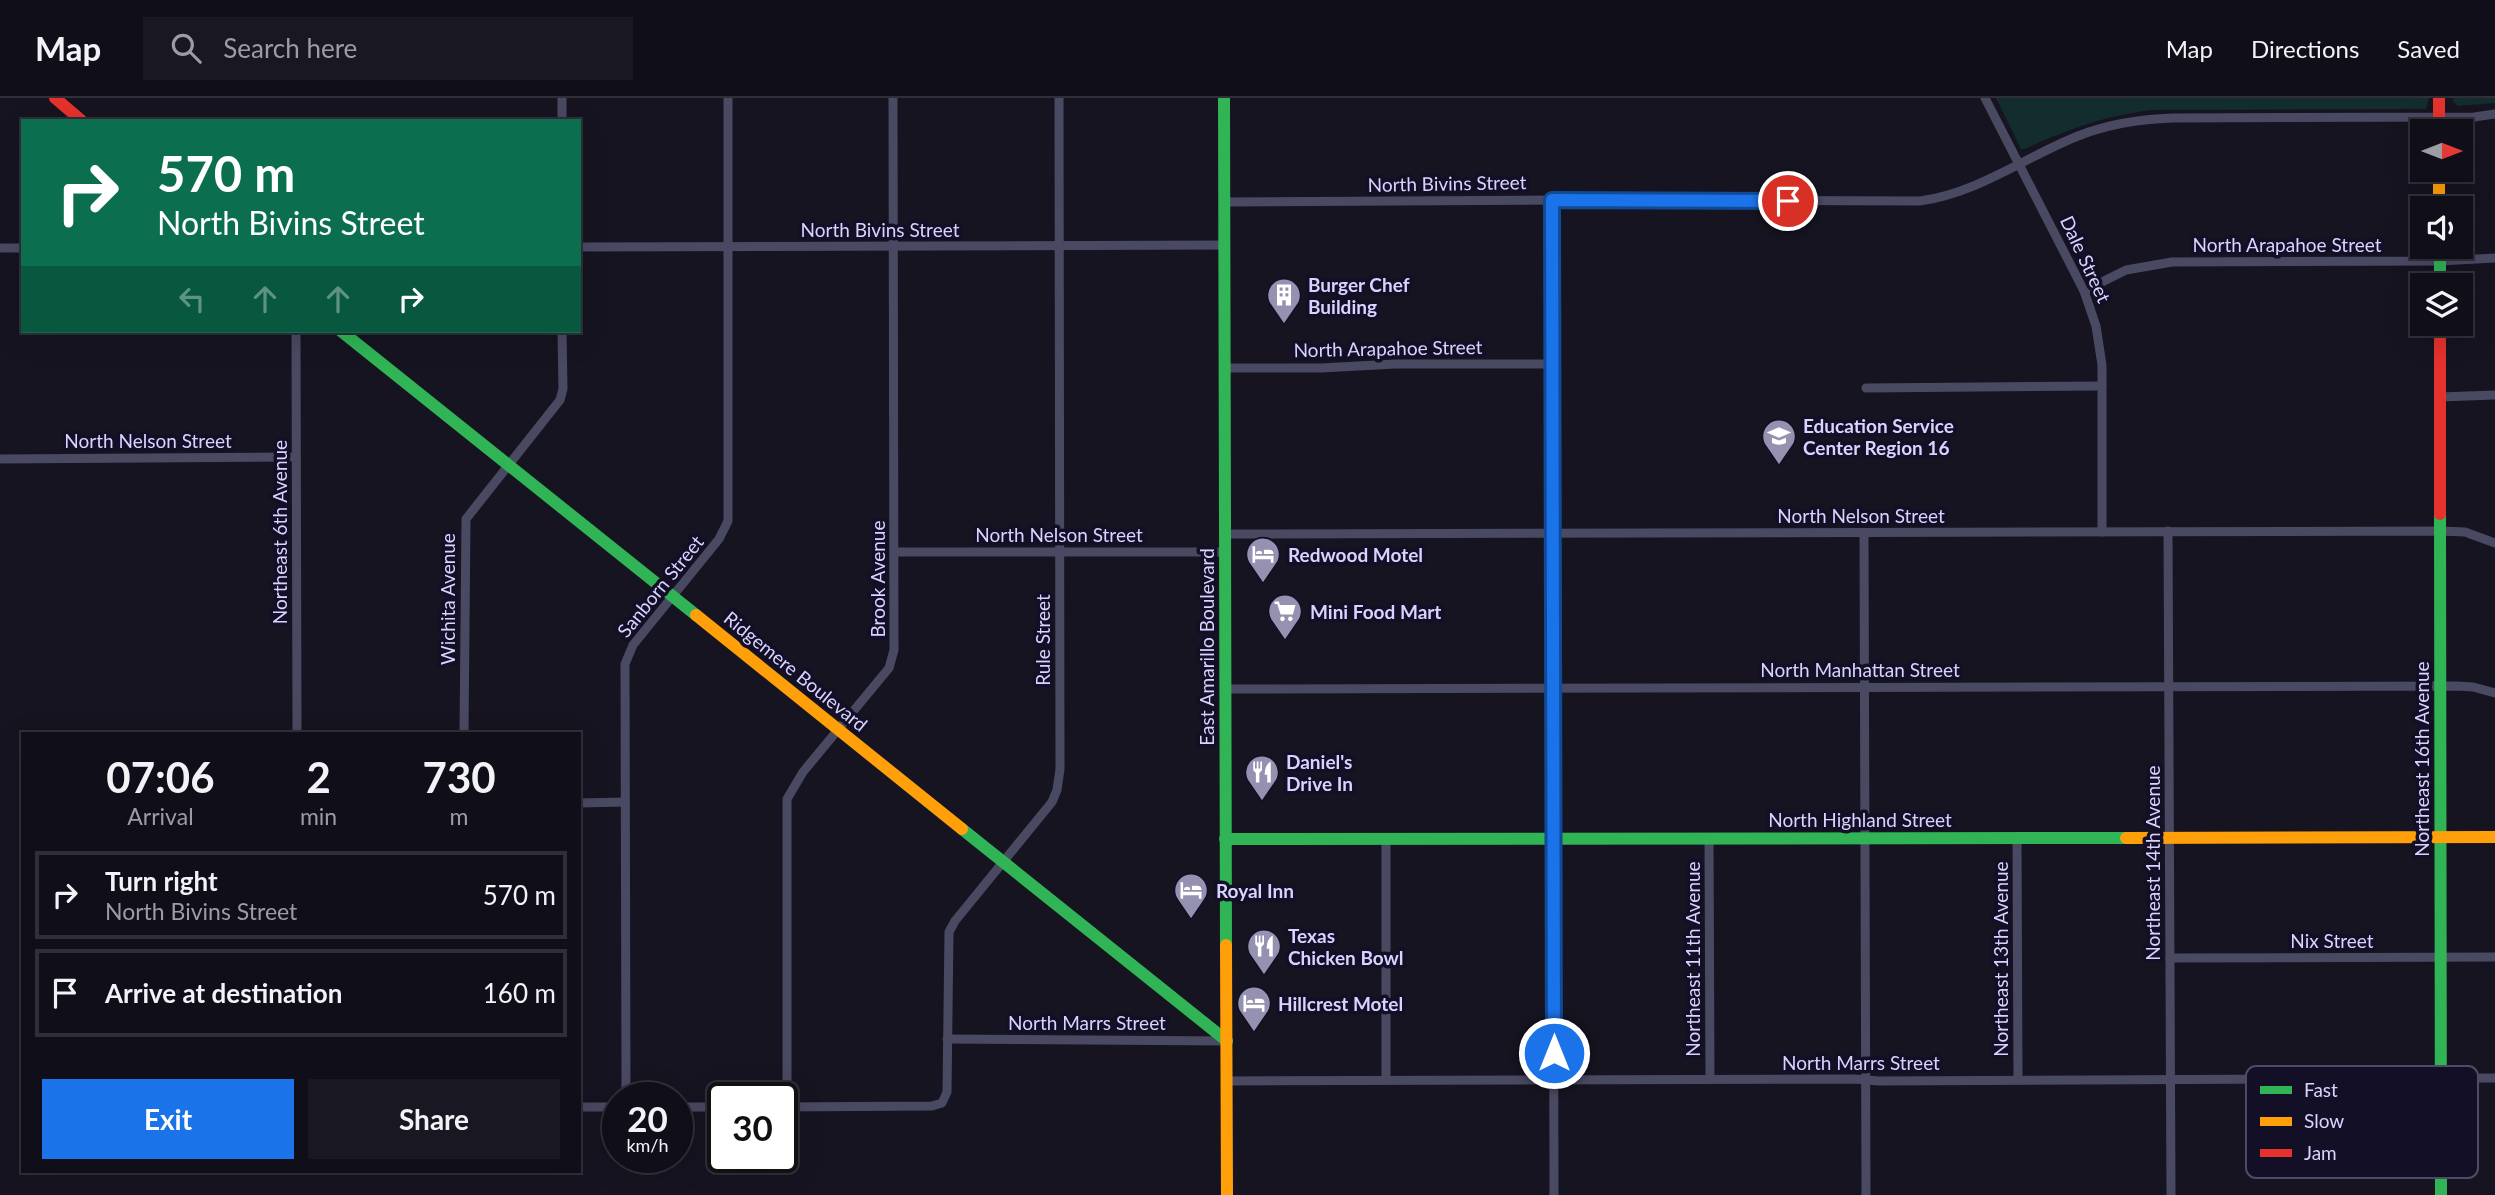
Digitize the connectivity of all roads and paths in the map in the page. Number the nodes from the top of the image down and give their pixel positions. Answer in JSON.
{"nodes":[{"id":1,"x":562,"y":98,"type":"edge"},
{"id":2,"x":728,"y":98,"type":"edge"},
{"id":3,"x":893,"y":98,"type":"edge"},
{"id":4,"x":1059,"y":98,"type":"edge"},
{"id":5,"x":1224,"y":98,"type":"edge"},
{"id":6,"x":1985,"y":98,"type":"edge"},
{"id":7,"x":2439,"y":98,"type":"edge"},
{"id":8,"x":57,"y":99,"type":"edge"},
{"id":9,"x":2495,"y":114,"type":"edge"},
{"id":10,"x":2439,"y":117,"type":"junction"},
{"id":11,"x":80,"y":119,"type":"edge"},
{"id":12,"x":562,"y":119,"type":"edge"},
{"id":13,"x":2020,"y":164,"type":"junction"},
{"id":14,"x":1552,"y":200,"type":"junction"},
{"id":15,"x":1224,"y":202,"type":"junction"},
{"id":16,"x":1224,"y":245,"type":"junction"},
{"id":17,"x":893,"y":246,"type":"junction"},
{"id":18,"x":1060,"y":246,"type":"junction"},
{"id":19,"x":581,"y":247,"type":"edge"},
{"id":20,"x":728,"y":247,"type":"junction"},
{"id":21,"x":0,"y":248,"type":"edge"},
{"id":22,"x":21,"y":248,"type":"edge"},
{"id":23,"x":2495,"y":258,"type":"edge"},
{"id":24,"x":2440,"y":261,"type":"junction"},
{"id":25,"x":2440,"y":273,"type":"edge"},
{"id":26,"x":2084,"y":291,"type":"junction"},
{"id":27,"x":296,"y":333,"type":"edge"},
{"id":28,"x":344,"y":333,"type":"edge"},
{"id":29,"x":562,"y":333,"type":"edge"},
{"id":30,"x":2440,"y":336,"type":"edge"},
{"id":31,"x":1552,"y":364,"type":"junction"},
{"id":32,"x":1225,"y":369,"type":"junction"},
{"id":33,"x":2102,"y":386,"type":"junction"},
{"id":34,"x":1866,"y":388,"type":"dead end"},
{"id":35,"x":2495,"y":395,"type":"edge"},
{"id":36,"x":2440,"y":397,"type":"junction"},
{"id":37,"x":296,"y":457,"type":"junction"},
{"id":38,"x":0,"y":459,"type":"edge"},
{"id":39,"x":509,"y":464,"type":"junction"},
{"id":40,"x":2168,"y":531,"type":"junction"},
{"id":41,"x":2440,"y":531,"type":"junction"},
{"id":42,"x":2102,"y":532,"type":"junction"},
{"id":43,"x":1552,"y":533,"type":"junction"},
{"id":44,"x":1864,"y":533,"type":"junction"},
{"id":45,"x":1225,"y":534,"type":"junction"},
{"id":46,"x":2495,"y":543,"type":"edge"},
{"id":47,"x":1059,"y":551,"type":"junction"},
{"id":48,"x":894,"y":552,"type":"junction"},
{"id":49,"x":1225,"y":552,"type":"junction"},
{"id":50,"x":674,"y":597,"type":"junction"},
{"id":51,"x":2169,"y":686,"type":"junction"},
{"id":52,"x":2441,"y":686,"type":"junction"},
{"id":53,"x":1553,"y":687,"type":"junction"},
{"id":54,"x":1865,"y":687,"type":"junction"},
{"id":55,"x":1225,"y":689,"type":"junction"},
{"id":56,"x":2495,"y":693,"type":"edge"},
{"id":57,"x":838,"y":729,"type":"junction"},
{"id":58,"x":297,"y":732,"type":"edge"},
{"id":59,"x":464,"y":732,"type":"edge"},
{"id":60,"x":625,"y":802,"type":"junction"},
{"id":61,"x":581,"y":803,"type":"edge"},
{"id":62,"x":2440,"y":837,"type":"junction"},
{"id":63,"x":2495,"y":837,"type":"edge"},
{"id":64,"x":1553,"y":838,"type":"junction"},
{"id":65,"x":1709,"y":838,"type":"junction"},
{"id":66,"x":1866,"y":838,"type":"junction"},
{"id":67,"x":2169,"y":838,"type":"junction"},
{"id":68,"x":1225,"y":839,"type":"junction"},
{"id":69,"x":1386,"y":839,"type":"junction"},
{"id":70,"x":2017,"y":839,"type":"junction"},
{"id":71,"x":1002,"y":863,"type":"junction"},
{"id":72,"x":2495,"y":957,"type":"edge"},
{"id":73,"x":2170,"y":958,"type":"junction"},
{"id":74,"x":2441,"y":958,"type":"junction"},
{"id":75,"x":947,"y":1040,"type":"junction"},
{"id":76,"x":1227,"y":1041,"type":"junction"},
{"id":77,"x":2441,"y":1066,"type":"edge"},
{"id":78,"x":1386,"y":1079,"type":"junction"},
{"id":79,"x":1710,"y":1079,"type":"junction"},
{"id":80,"x":2171,"y":1079,"type":"junction"},
{"id":81,"x":2246,"y":1079,"type":"edge"},
{"id":82,"x":1227,"y":1080,"type":"junction"},
{"id":83,"x":1554,"y":1080,"type":"junction"},
{"id":84,"x":1867,"y":1080,"type":"junction"},
{"id":85,"x":2018,"y":1080,"type":"junction"},
{"id":86,"x":626,"y":1082,"type":"edge"},
{"id":87,"x":785,"y":1082,"type":"edge"},
{"id":88,"x":581,"y":1107,"type":"edge"},
{"id":89,"x":602,"y":1107,"type":"edge"},
{"id":90,"x":798,"y":1107,"type":"edge"},
{"id":91,"x":1227,"y":1195,"type":"edge"},
{"id":92,"x":1554,"y":1195,"type":"edge"},
{"id":93,"x":1866,"y":1195,"type":"edge"},
{"id":94,"x":2171,"y":1195,"type":"edge"}],
"edges":[{"from":1,"to":12,"type":"street"},
{"from":2,"to":20,"type":"street","name":"Sanborn Street"},
{"from":3,"to":17,"type":"street","name":"Brook Avenue"},
{"from":4,"to":18,"type":"street","name":"Rule Street"},
{"from":5,"to":15,"type":"main road","name":"East Amarillo Boulevard"},
{"from":6,"to":13,"type":"street","name":"Dale Street"},
{"from":7,"to":10,"type":"main road"},
{"from":8,"to":11,"type":"main road"},
{"from":9,"to":10,"type":"street","name":"North Bivins Street"},
{"from":10,"to":13,"type":"street","name":"North Bivins Street"},
{"from":13,"to":14,"type":"street","name":"North Bivins Street"},
{"from":13,"to":26,"type":"street","name":"Dale Street"},
{"from":14,"to":15,"type":"street","name":"North Bivins Street"},
{"from":14,"to":31,"type":"street"},
{"from":15,"to":16,"type":"main road","name":"East Amarillo Boulevard"},
{"from":16,"to":18,"type":"street","name":"North Bivins Street"},
{"from":16,"to":32,"type":"main road","name":"East Amarillo Boulevard"},
{"from":17,"to":18,"type":"street","name":"North Bivins Street"},
{"from":17,"to":20,"type":"street","name":"North Bivins Street"},
{"from":17,"to":48,"type":"street","name":"Brook Avenue"},
{"from":18,"to":47,"type":"street","name":"Rule Street"},
{"from":19,"to":20,"type":"street","name":"North Bivins Street"},
{"from":20,"to":50,"type":"street","name":"Sanborn Street"},
{"from":21,"to":22,"type":"street"},
{"from":23,"to":24,"type":"street","name":"North Arapahoe Street"},
{"from":24,"to":25,"type":"main road"},
{"from":24,"to":26,"type":"street","name":"North Arapahoe Street"},
{"from":26,"to":33,"type":"street","name":"Dale Street"},
{"from":27,"to":37,"type":"street","name":"Northeast 6th Avenue"},
{"from":28,"to":39,"type":"main road","name":"Ridgemere Boulevard"},
{"from":29,"to":39,"type":"street","name":"Wichita Avenue"},
{"from":30,"to":36,"type":"main road","name":"Northeast 16th Avenue"},
{"from":31,"to":32,"type":"street","name":"North Arapahoe Street"},
{"from":31,"to":43,"type":"street"},
{"from":32,"to":45,"type":"main road","name":"East Amarillo Boulevard"},
{"from":33,"to":34,"type":"street"},
{"from":33,"to":42,"type":"street","name":"Dale Street"},
{"from":35,"to":36,"type":"street"},
{"from":36,"to":41,"type":"main road","name":"Northeast 16th Avenue"},
{"from":37,"to":38,"type":"street","name":"North Nelson Street"},
{"from":37,"to":58,"type":"street","name":"Northeast 6th Avenue"},
{"from":39,"to":50,"type":"main road","name":"Ridgemere Boulevard"},
{"from":39,"to":59,"type":"street","name":"Wichita Avenue"},
{"from":40,"to":41,"type":"street","name":"North Nelson Street"},
{"from":40,"to":42,"type":"street","name":"North Nelson Street"},
{"from":40,"to":51,"type":"street","name":"Northeast 14th Avenue"},
{"from":41,"to":46,"type":"street","name":"North Nelson Street"},
{"from":41,"to":52,"type":"main road","name":"Northeast 16th Avenue"},
{"from":42,"to":44,"type":"street","name":"North Nelson Street"},
{"from":43,"to":44,"type":"street","name":"North Nelson Street"},
{"from":43,"to":45,"type":"street","name":"North Nelson Street"},
{"from":43,"to":53,"type":"street"},
{"from":44,"to":54,"type":"street"},
{"from":45,"to":49,"type":"main road","name":"East Amarillo Boulevard"},
{"from":47,"to":48,"type":"street","name":"North Nelson Street"},
{"from":47,"to":49,"type":"street","name":"North Nelson Street"},
{"from":47,"to":71,"type":"street","name":"Rule Street"},
{"from":48,"to":57,"type":"street","name":"Brook Avenue"},
{"from":49,"to":55,"type":"main road","name":"East Amarillo Boulevard"},
{"from":50,"to":57,"type":"main road","name":"Ridgemere Boulevard"},
{"from":50,"to":60,"type":"street","name":"Sanborn Street"},
{"from":51,"to":52,"type":"street","name":"North Manhattan Street"},
{"from":51,"to":54,"type":"street","name":"North Manhattan Street"},
{"from":51,"to":67,"type":"street","name":"Northeast 14th Avenue"},
{"from":52,"to":56,"type":"street","name":"North Manhattan Street"},
{"from":52,"to":62,"type":"main road","name":"Northeast 16th Avenue"},
{"from":53,"to":54,"type":"street","name":"North Manhattan Street"},
{"from":53,"to":55,"type":"street","name":"North Manhattan Street"},
{"from":53,"to":64,"type":"street"},
{"from":54,"to":66,"type":"street"},
{"from":55,"to":68,"type":"main road","name":"East Amarillo Boulevard"},
{"from":57,"to":71,"type":"main road","name":"Ridgemere Boulevard"},
{"from":57,"to":87,"type":"street","name":"Brook Avenue"},
{"from":60,"to":61,"type":"street"},
{"from":60,"to":86,"type":"street","name":"Sanborn Street"},
{"from":62,"to":63,"type":"main road","name":"North Highland Street"},
{"from":62,"to":67,"type":"main road","name":"North Highland Street"},
{"from":62,"to":74,"type":"main road","name":"Northeast 16th Avenue"},
{"from":64,"to":65,"type":"main road","name":"North Highland Street"},
{"from":64,"to":69,"type":"main road","name":"North Highland Street"},
{"from":64,"to":83,"type":"street"},
{"from":65,"to":66,"type":"main road","name":"North Highland Street"},
{"from":65,"to":79,"type":"street","name":"Northeast 11th Avenue"},
{"from":66,"to":70,"type":"main road","name":"North Highland Street"},
{"from":66,"to":84,"type":"street"},
{"from":67,"to":70,"type":"main road","name":"North Highland Street"},
{"from":67,"to":73,"type":"street","name":"Northeast 14th Avenue"},
{"from":68,"to":69,"type":"main road","name":"North Highland Street"},
{"from":68,"to":76,"type":"main road","name":"East Amarillo Boulevard"},
{"from":69,"to":78,"type":"street"},
{"from":70,"to":85,"type":"street","name":"Northeast 13th Avenue"},
{"from":71,"to":75,"type":"street","name":"Rule Street"},
{"from":71,"to":76,"type":"main road","name":"Ridgemere Boulevard"},
{"from":72,"to":74,"type":"street","name":"Nix Street"},
{"from":73,"to":74,"type":"street","name":"Nix Street"},
{"from":73,"to":80,"type":"street","name":"Northeast 14th Avenue"},
{"from":74,"to":77,"type":"main road","name":"Northeast 16th Avenue"},
{"from":75,"to":76,"type":"street","name":"North Marrs Street"},
{"from":75,"to":90,"type":"street","name":"Rule Street"},
{"from":76,"to":82,"type":"main road","name":"East Amarillo Boulevard"},
{"from":78,"to":82,"type":"street","name":"North Marrs Street"},
{"from":78,"to":83,"type":"street","name":"North Marrs Street"},
{"from":79,"to":83,"type":"street","name":"North Marrs Street"},
{"from":79,"to":84,"type":"street","name":"North Marrs Street"},
{"from":80,"to":81,"type":"street","name":"North Marrs Street"},
{"from":80,"to":85,"type":"street","name":"North Marrs Street"},
{"from":80,"to":94,"type":"street","name":"Northeast 14th Avenue"},
{"from":82,"to":91,"type":"main road","name":"East Amarillo Boulevard"},
{"from":83,"to":92,"type":"street"},
{"from":84,"to":85,"type":"street","name":"North Marrs Street"},
{"from":84,"to":93,"type":"street"},
{"from":88,"to":89,"type":"street"}]}
